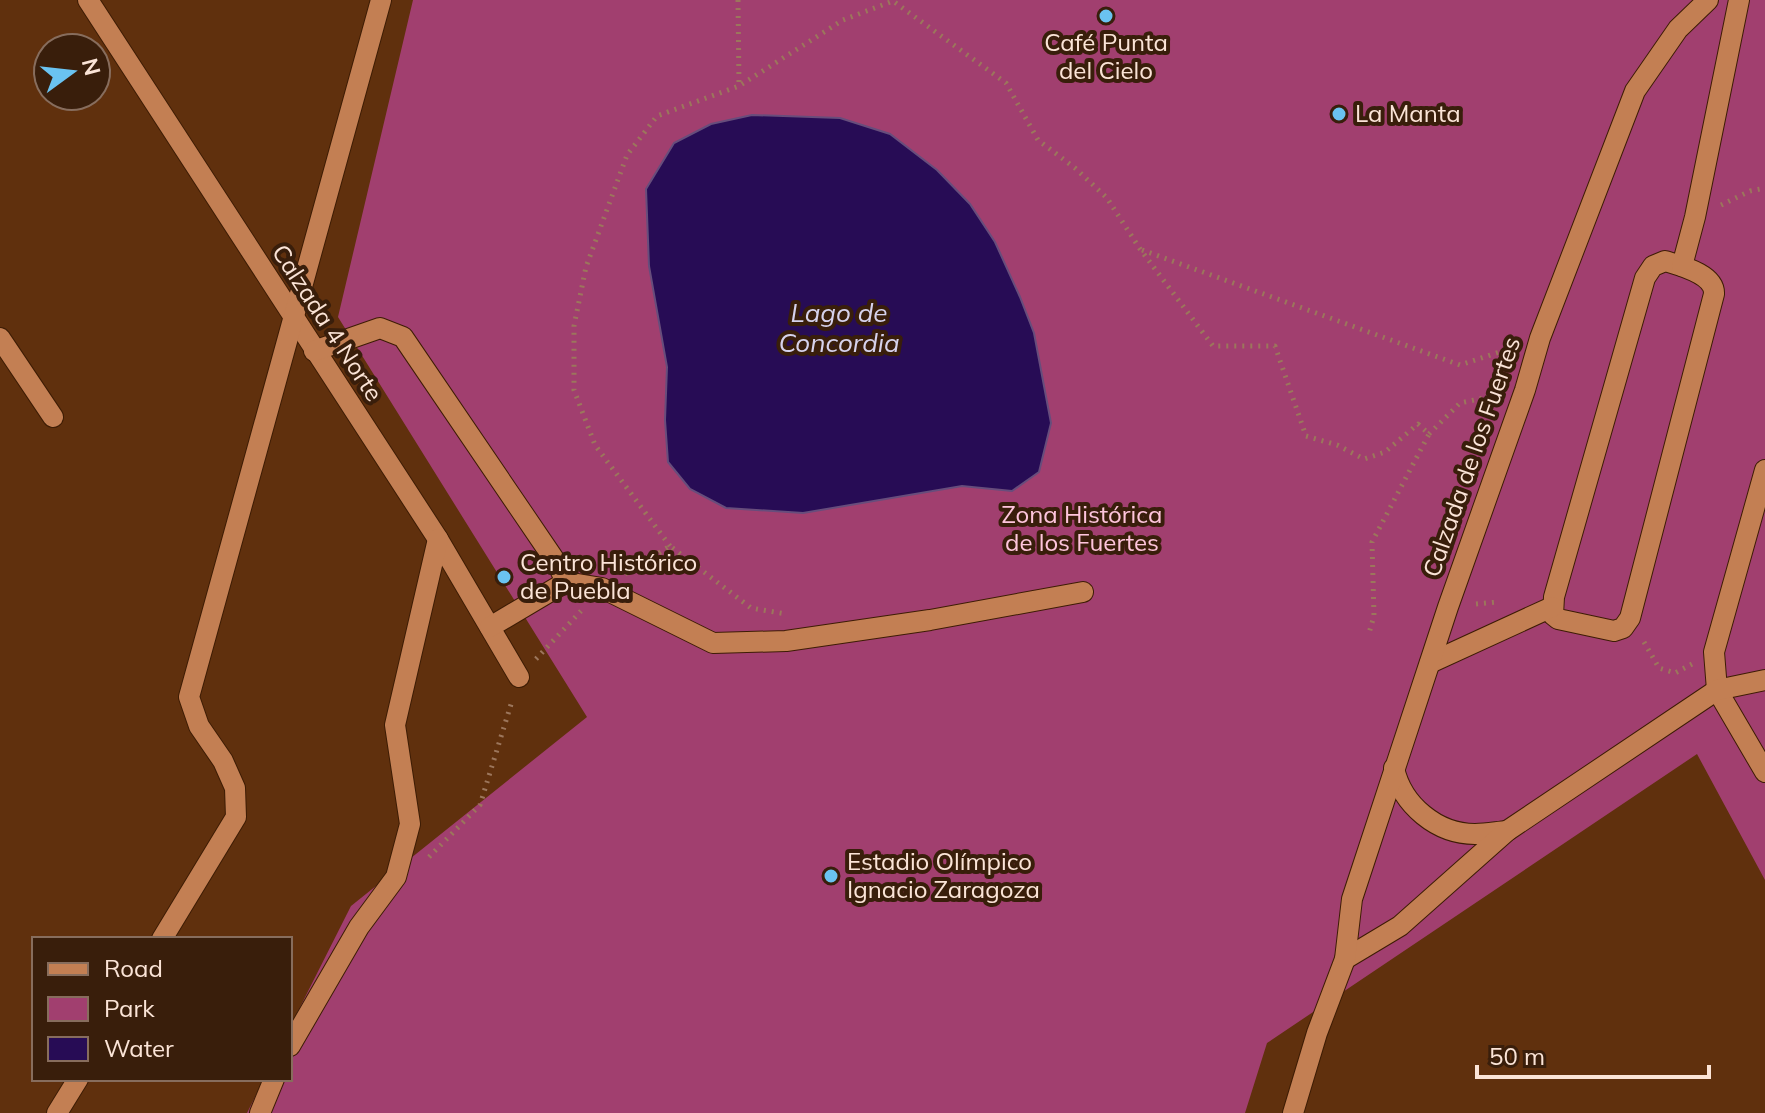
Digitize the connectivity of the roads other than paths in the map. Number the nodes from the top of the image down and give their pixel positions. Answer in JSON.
{"nodes":[{"id":1,"x":88,"y":0,"type":"edge"},
{"id":2,"x":381,"y":0,"type":"edge"},
{"id":3,"x":1708,"y":0,"type":"edge"},
{"id":4,"x":1739,"y":0,"type":"edge"},
{"id":5,"x":1682,"y":266,"type":"junction"},
{"id":6,"x":292,"y":318,"type":"junction"},
{"id":7,"x":0,"y":338,"type":"edge"},
{"id":8,"x":314,"y":351,"type":"junction"},
{"id":9,"x":53,"y":417,"type":"dead end"},
{"id":10,"x":1765,"y":470,"type":"edge"},
{"id":11,"x":438,"y":539,"type":"junction"},
{"id":12,"x":566,"y":582,"type":"junction"},
{"id":13,"x":1083,"y":592,"type":"dead end"},
{"id":14,"x":1552,"y":607,"type":"junction"},
{"id":15,"x":490,"y":627,"type":"junction"},
{"id":16,"x":1430,"y":663,"type":"junction"},
{"id":17,"x":519,"y":677,"type":"road end"},
{"id":18,"x":1765,"y":680,"type":"edge"},
{"id":19,"x":1717,"y":690,"type":"junction"},
{"id":20,"x":1394,"y":768,"type":"junction"},
{"id":21,"x":1765,"y":772,"type":"edge"},
{"id":22,"x":1507,"y":831,"type":"junction"},
{"id":23,"x":163,"y":937,"type":"edge"},
{"id":24,"x":1345,"y":959,"type":"junction"},
{"id":25,"x":292,"y":1043,"type":"edge"},
{"id":26,"x":77,"y":1081,"type":"edge"},
{"id":27,"x":273,"y":1081,"type":"edge"},
{"id":28,"x":57,"y":1113,"type":"edge"},
{"id":29,"x":260,"y":1113,"type":"edge"},
{"id":30,"x":1293,"y":1113,"type":"edge"}],
"edges":[{"from":1,"to":6,"type":"street","name":"Calzada 4 Norte"},
{"from":2,"to":6,"type":"street"},
{"from":3,"to":16,"type":"street","name":"Calzada de los Fuertes"},
{"from":4,"to":5,"type":"street"},
{"from":5,"to":14,"type":"street"},
{"from":5,"to":14,"type":"street"},
{"from":6,"to":8,"type":"street","name":"Calzada 4 Norte"},
{"from":6,"to":23,"type":"street"},
{"from":7,"to":9,"type":"street"},
{"from":8,"to":11,"type":"street","name":"Calzada 4 Norte"},
{"from":8,"to":12,"type":"street"},
{"from":10,"to":19,"type":"street"},
{"from":11,"to":15,"type":"street","name":"Calzada 4 Norte"},
{"from":11,"to":25,"type":"street"},
{"from":12,"to":13,"type":"street"},
{"from":12,"to":15,"type":"street"},
{"from":14,"to":16,"type":"street"},
{"from":15,"to":17,"type":"street","name":"Calzada 4 Norte"},
{"from":16,"to":20,"type":"street","name":"Calzada de los Fuertes"},
{"from":18,"to":19,"type":"street"},
{"from":19,"to":21,"type":"street"},
{"from":19,"to":22,"type":"street"},
{"from":20,"to":22,"type":"street"},
{"from":20,"to":24,"type":"street","name":"Calzada de los Fuertes"},
{"from":22,"to":24,"type":"street"},
{"from":24,"to":30,"type":"street","name":"Calzada de los Fuertes"},
{"from":26,"to":28,"type":"street"},
{"from":27,"to":29,"type":"street"}]}
